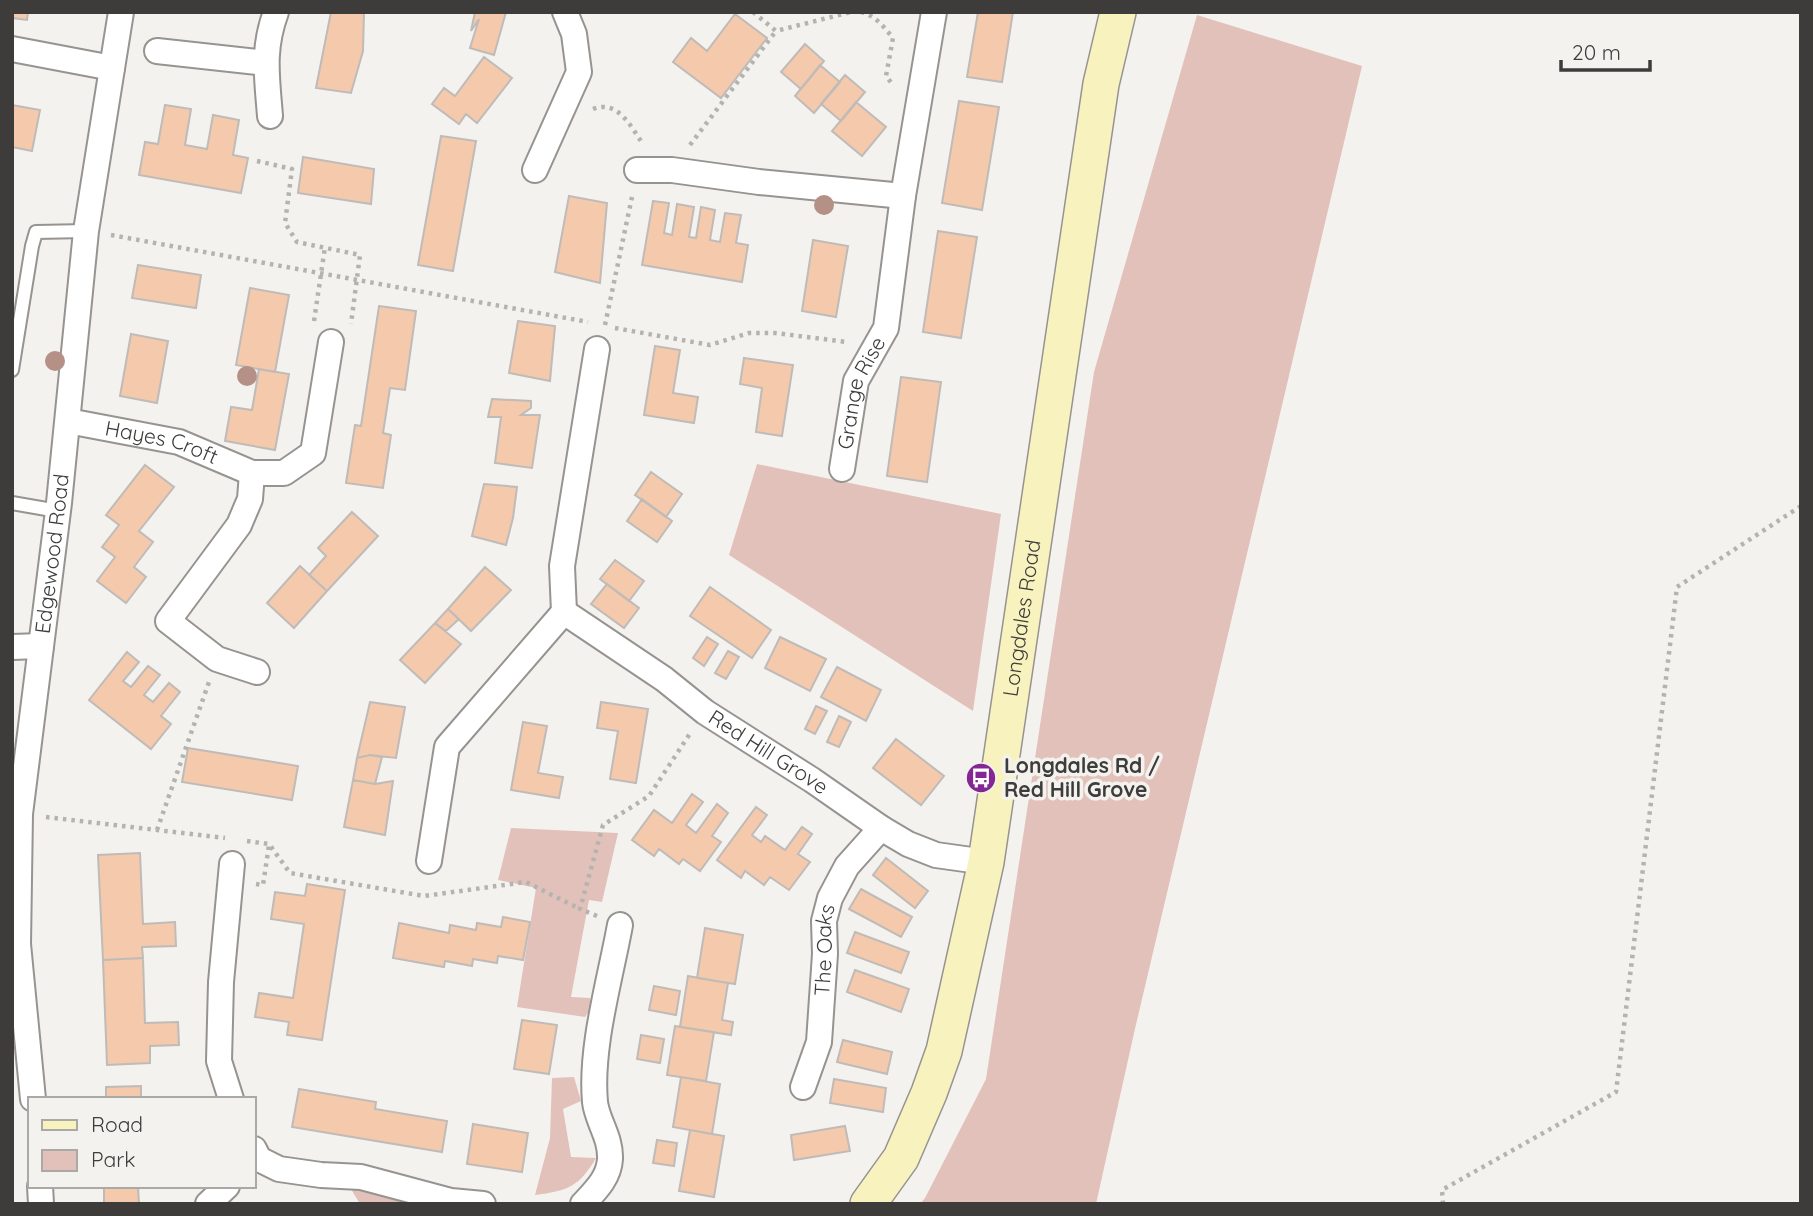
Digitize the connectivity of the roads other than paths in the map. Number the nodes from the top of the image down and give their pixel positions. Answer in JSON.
{"nodes":[{"id":1,"x":121,"y":12,"type":"edge"},
{"id":2,"x":276,"y":12,"type":"edge"},
{"id":3,"x":565,"y":12,"type":"edge"},
{"id":4,"x":934,"y":12,"type":"edge"},
{"id":5,"x":1118,"y":12,"type":"edge"},
{"id":6,"x":12,"y":49,"type":"edge"},
{"id":7,"x":157,"y":51,"type":"dead end"},
{"id":8,"x":266,"y":63,"type":"junction"},
{"id":9,"x":112,"y":68,"type":"junction"},
{"id":10,"x":270,"y":116,"type":"dead end"},
{"id":11,"x":535,"y":170,"type":"dead end"},
{"id":12,"x":638,"y":170,"type":"road end"},
{"id":13,"x":903,"y":196,"type":"junction"},
{"id":14,"x":86,"y":230,"type":"junction"},
{"id":15,"x":601,"y":337,"type":"road end"},
{"id":16,"x":331,"y":342,"type":"road end"},
{"id":17,"x":12,"y":370,"type":"edge"},
{"id":18,"x":68,"y":421,"type":"junction"},
{"id":19,"x":842,"y":469,"type":"dead end"},
{"id":20,"x":252,"y":473,"type":"junction"},
{"id":21,"x":12,"y":503,"type":"edge"},
{"id":22,"x":58,"y":511,"type":"junction"},
{"id":23,"x":564,"y":612,"type":"junction"},
{"id":24,"x":41,"y":646,"type":"junction"},
{"id":25,"x":12,"y":647,"type":"edge"},
{"id":26,"x":257,"y":672,"type":"dead end"},
{"id":27,"x":881,"y":828,"type":"junction"},
{"id":28,"x":429,"y":861,"type":"dead end"},
{"id":29,"x":986,"y":862,"type":"junction"},
{"id":30,"x":232,"y":864,"type":"dead end"},
{"id":31,"x":620,"y":925,"type":"road end"},
{"id":32,"x":15,"y":944,"type":"edge"},
{"id":33,"x":803,"y":1087,"type":"dead end"},
{"id":34,"x":33,"y":1097,"type":"edge"},
{"id":35,"x":230,"y":1097,"type":"edge"},
{"id":36,"x":256,"y":1157,"type":"edge"},
{"id":37,"x":225,"y":1188,"type":"edge"},
{"id":38,"x":450,"y":1202,"type":"edge"},
{"id":39,"x":208,"y":1204,"type":"edge"},
{"id":40,"x":483,"y":1204,"type":"edge"},
{"id":41,"x":583,"y":1204,"type":"edge"},
{"id":42,"x":868,"y":1204,"type":"edge"}],
"edges":[{"from":1,"to":9,"type":"street","name":"Edgewood Road"},
{"from":2,"to":8,"type":"street"},
{"from":3,"to":11,"type":"street"},
{"from":4,"to":13,"type":"street","name":"Grange Rise"},
{"from":5,"to":29,"type":"street","name":"Longdales Road"},
{"from":6,"to":9,"type":"street"},
{"from":7,"to":8,"type":"street"},
{"from":8,"to":10,"type":"street"},
{"from":9,"to":14,"type":"street","name":"Edgewood Road"},
{"from":12,"to":13,"type":"street"},
{"from":13,"to":19,"type":"street","name":"Grange Rise"},
{"from":14,"to":17,"type":"lane"},
{"from":14,"to":18,"type":"street","name":"Edgewood Road"},
{"from":15,"to":23,"type":"street"},
{"from":16,"to":20,"type":"street","name":"Hayes Croft"},
{"from":18,"to":20,"type":"street","name":"Hayes Croft"},
{"from":18,"to":22,"type":"street","name":"Edgewood Road"},
{"from":20,"to":26,"type":"street"},
{"from":21,"to":22,"type":"lane"},
{"from":22,"to":24,"type":"street","name":"Edgewood Road"},
{"from":23,"to":27,"type":"street","name":"Red Hill Grove"},
{"from":23,"to":28,"type":"street"},
{"from":24,"to":25,"type":"street"},
{"from":24,"to":32,"type":"street","name":"Edgewood Road"},
{"from":27,"to":29,"type":"street","name":"Red Hill Grove"},
{"from":27,"to":33,"type":"street","name":"The Oaks"},
{"from":29,"to":42,"type":"street","name":"Longdales Road"},
{"from":30,"to":35,"type":"street"},
{"from":31,"to":41,"type":"street"},
{"from":32,"to":34,"type":"street","name":"Edgewood Road"},
{"from":36,"to":38,"type":"street"},
{"from":37,"to":39,"type":"street"},
{"from":38,"to":40,"type":"street"}]}
